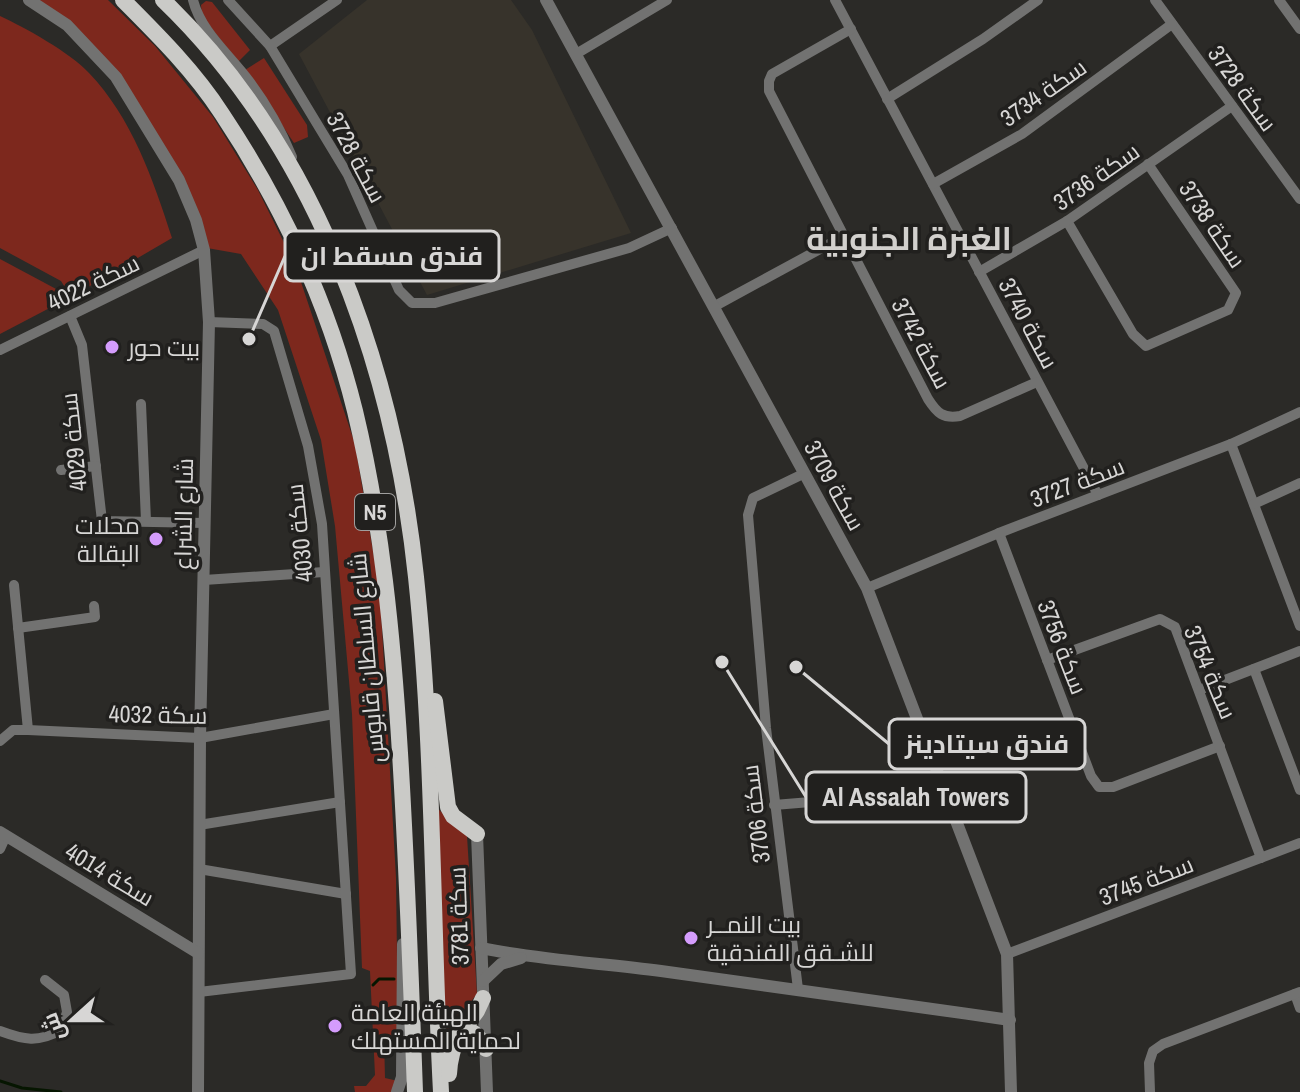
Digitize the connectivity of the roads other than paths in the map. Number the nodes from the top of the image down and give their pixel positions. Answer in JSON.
{"nodes":[{"id":1,"x":29,"y":0,"type":"edge"},
{"id":2,"x":123,"y":0,"type":"edge"},
{"id":3,"x":163,"y":0,"type":"edge"},
{"id":4,"x":193,"y":0,"type":"edge"},
{"id":5,"x":228,"y":0,"type":"edge"},
{"id":6,"x":337,"y":0,"type":"edge"},
{"id":7,"x":546,"y":0,"type":"edge"},
{"id":8,"x":667,"y":0,"type":"edge"},
{"id":9,"x":835,"y":0,"type":"edge"},
{"id":10,"x":1038,"y":0,"type":"edge"},
{"id":11,"x":1155,"y":0,"type":"edge"},
{"id":12,"x":1279,"y":0,"type":"edge"},
{"id":13,"x":1172,"y":24,"type":"junction"},
{"id":14,"x":851,"y":29,"type":"junction"},
{"id":15,"x":1300,"y":29,"type":"edge"},
{"id":16,"x":270,"y":46,"type":"junction"},
{"id":17,"x":576,"y":54,"type":"junction"},
{"id":18,"x":887,"y":99,"type":"junction"},
{"id":19,"x":1232,"y":106,"type":"junction"},
{"id":20,"x":1148,"y":164,"type":"junction"},
{"id":21,"x":933,"y":184,"type":"junction"},
{"id":22,"x":306,"y":193,"type":"junction"},
{"id":23,"x":1300,"y":199,"type":"edge"},
{"id":24,"x":1067,"y":221,"type":"junction"},
{"id":25,"x":672,"y":228,"type":"junction"},
{"id":26,"x":844,"y":236,"type":"junction"},
{"id":27,"x":204,"y":250,"type":"junction"},
{"id":28,"x":979,"y":272,"type":"junction"},
{"id":29,"x":715,"y":306,"type":"junction"},
{"id":30,"x":70,"y":316,"type":"junction"},
{"id":31,"x":209,"y":322,"type":"junction"},
{"id":32,"x":0,"y":350,"type":"edge"},
{"id":33,"x":1037,"y":382,"type":"junction"},
{"id":34,"x":141,"y":404,"type":"dead end"},
{"id":35,"x":1300,"y":412,"type":"edge"},
{"id":36,"x":1231,"y":444,"type":"junction"},
{"id":37,"x":96,"y":466,"type":"junction"},
{"id":38,"x":61,"y":470,"type":"dead end"},
{"id":39,"x":803,"y":474,"type":"junction"},
{"id":40,"x":1300,"y":483,"type":"edge"},
{"id":41,"x":1098,"y":495,"type":"junction"},
{"id":42,"x":1254,"y":504,"type":"junction"},
{"id":43,"x":146,"y":521,"type":"junction"},
{"id":44,"x":205,"y":523,"type":"junction"},
{"id":45,"x":999,"y":533,"type":"junction"},
{"id":46,"x":324,"y":572,"type":"junction"},
{"id":47,"x":416,"y":576,"type":"junction"},
{"id":48,"x":204,"y":580,"type":"junction"},
{"id":49,"x":14,"y":585,"type":"dead end"},
{"id":50,"x":867,"y":588,"type":"junction"},
{"id":51,"x":94,"y":606,"type":"dead end"},
{"id":52,"x":1300,"y":626,"type":"edge"},
{"id":53,"x":18,"y":628,"type":"junction"},
{"id":54,"x":1300,"y":651,"type":"edge"},
{"id":55,"x":1047,"y":660,"type":"junction"},
{"id":56,"x":1254,"y":669,"type":"junction"},
{"id":57,"x":1199,"y":690,"type":"junction"},
{"id":58,"x":334,"y":714,"type":"junction"},
{"id":59,"x":28,"y":730,"type":"junction"},
{"id":60,"x":200,"y":738,"type":"junction"},
{"id":61,"x":0,"y":741,"type":"edge"},
{"id":62,"x":1220,"y":746,"type":"junction"},
{"id":63,"x":1300,"y":790,"type":"edge"},
{"id":64,"x":945,"y":791,"type":"junction"},
{"id":65,"x":340,"y":802,"type":"junction"},
{"id":66,"x":774,"y":805,"type":"junction"},
{"id":67,"x":199,"y":825,"type":"junction"},
{"id":68,"x":3,"y":834,"type":"edge"},
{"id":69,"x":477,"y":834,"type":"joint"},
{"id":70,"x":1300,"y":843,"type":"edge"},
{"id":71,"x":0,"y":849,"type":"edge"},
{"id":72,"x":1261,"y":858,"type":"junction"},
{"id":73,"x":199,"y":869,"type":"junction"},
{"id":74,"x":408,"y":881,"type":"junction"},
{"id":75,"x":346,"y":894,"type":"junction"},
{"id":76,"x":481,"y":948,"type":"junction"},
{"id":77,"x":198,"y":953,"type":"junction"},
{"id":78,"x":1007,"y":954,"type":"junction"},
{"id":79,"x":525,"y":957,"type":"junction"},
{"id":80,"x":45,"y":980,"type":"dead end"},
{"id":81,"x":798,"y":989,"type":"junction"},
{"id":82,"x":483,"y":990,"type":"junction"},
{"id":83,"x":199,"y":992,"type":"junction"},
{"id":84,"x":1297,"y":993,"type":"edge"},
{"id":85,"x":1300,"y":1008,"type":"edge"},
{"id":86,"x":1010,"y":1020,"type":"junction"},
{"id":87,"x":0,"y":1031,"type":"edge"},
{"id":88,"x":458,"y":1036,"type":"junction"},
{"id":89,"x":486,"y":1049,"type":"junction"},
{"id":90,"x":198,"y":1092,"type":"edge"},
{"id":91,"x":397,"y":1092,"type":"edge"},
{"id":92,"x":415,"y":1092,"type":"edge"},
{"id":93,"x":441,"y":1092,"type":"edge"},
{"id":94,"x":448,"y":1092,"type":"edge"},
{"id":95,"x":487,"y":1092,"type":"edge"},
{"id":96,"x":1011,"y":1092,"type":"edge"},
{"id":97,"x":1150,"y":1092,"type":"edge"}],
"edges":[{"from":1,"to":27,"type":"street","name":"شارع الشراع"},
{"from":2,"to":74,"type":"highway","name":"شارع السلطان قابوس","number":"N5"},
{"from":3,"to":22,"type":"highway","number":"N5"},
{"from":4,"to":22,"type":"street"},
{"from":5,"to":16,"type":"street"},
{"from":6,"to":16,"type":"street"},
{"from":7,"to":17,"type":"street","name":"سكة 3709"},
{"from":8,"to":17,"type":"street"},
{"from":9,"to":14,"type":"street","name":"سكة 3740"},
{"from":10,"to":18,"type":"street"},
{"from":11,"to":13,"type":"street","name":"سكة 3728"},
{"from":12,"to":15,"type":"street"},
{"from":13,"to":19,"type":"street","name":"سكة 3728"},
{"from":13,"to":21,"type":"street","name":"سكة 3734"},
{"from":14,"to":18,"type":"street","name":"سكة 3740"},
{"from":14,"to":26,"type":"street","name":"سكة 3742"},
{"from":16,"to":25,"type":"street","name":"سكة 3728"},
{"from":17,"to":25,"type":"street","name":"سكة 3709"},
{"from":18,"to":21,"type":"street","name":"سكة 3740"},
{"from":19,"to":20,"type":"street","name":"سكة 3736"},
{"from":19,"to":23,"type":"street","name":"سكة 3728"},
{"from":20,"to":24,"type":"street","name":"سكة 3736"},
{"from":20,"to":24,"type":"street","name":"سكة 3738"},
{"from":21,"to":28,"type":"street","name":"سكة 3740"},
{"from":22,"to":47,"type":"highway","number":"N5"},
{"from":24,"to":28,"type":"street","name":"سكة 3736"},
{"from":25,"to":29,"type":"street","name":"سكة 3709"},
{"from":26,"to":29,"type":"street"},
{"from":26,"to":33,"type":"street","name":"سكة 3742"},
{"from":27,"to":30,"type":"street","name":"سكة 4022"},
{"from":27,"to":31,"type":"street","name":"شارع الشراع"},
{"from":28,"to":33,"type":"street","name":"سكة 3740"},
{"from":29,"to":39,"type":"street","name":"سكة 3709"},
{"from":30,"to":32,"type":"street","name":"سكة 4022"},
{"from":30,"to":37,"type":"street","name":"سكة 4029"},
{"from":31,"to":44,"type":"street","name":"شارع الشراع"},
{"from":31,"to":46,"type":"street","name":"سكة 4030"},
{"from":33,"to":41,"type":"street","name":"سكة 3740"},
{"from":34,"to":43,"type":"street"},
{"from":35,"to":36,"type":"street","name":"سكة 3727"},
{"from":36,"to":41,"type":"street","name":"سكة 3727"},
{"from":36,"to":42,"type":"street"},
{"from":37,"to":38,"type":"street"},
{"from":37,"to":43,"type":"street","name":"سكة 4029"},
{"from":39,"to":50,"type":"street","name":"سكة 3709"},
{"from":39,"to":66,"type":"street","name":"سكة 3706"},
{"from":40,"to":42,"type":"street"},
{"from":41,"to":45,"type":"street","name":"سكة 3727"},
{"from":42,"to":52,"type":"street"},
{"from":43,"to":44,"type":"street","name":"سكة 4029"},
{"from":44,"to":48,"type":"street","name":"شارع الشراع"},
{"from":45,"to":50,"type":"street","name":"سكة 3727"},
{"from":45,"to":55,"type":"street","name":"سكة 3756"},
{"from":46,"to":48,"type":"street"},
{"from":46,"to":58,"type":"street","name":"سكة 4030"},
{"from":47,"to":69,"type":"highway"},
{"from":47,"to":93,"type":"highway","number":"N5"},
{"from":48,"to":60,"type":"street","name":"شارع الشراع"},
{"from":49,"to":53,"type":"street"},
{"from":50,"to":64,"type":"street","name":"سكة 3709"},
{"from":51,"to":53,"type":"street"},
{"from":53,"to":59,"type":"street"},
{"from":54,"to":56,"type":"street"},
{"from":55,"to":57,"type":"street","name":"سكة 3754"},
{"from":55,"to":62,"type":"street","name":"سكة 3756"},
{"from":56,"to":57,"type":"street"},
{"from":56,"to":63,"type":"street"},
{"from":57,"to":62,"type":"street","name":"سكة 3754"},
{"from":58,"to":60,"type":"street","name":"سكة 4032"},
{"from":58,"to":65,"type":"street","name":"سكة 4030"},
{"from":59,"to":60,"type":"street","name":"سكة 4032"},
{"from":59,"to":61,"type":"street","name":"سكة 4032"},
{"from":60,"to":67,"type":"street","name":"شارع الشراع"},
{"from":62,"to":72,"type":"street","name":"سكة 3754"},
{"from":64,"to":66,"type":"street"},
{"from":64,"to":78,"type":"street","name":"سكة 3709"},
{"from":65,"to":67,"type":"street"},
{"from":65,"to":75,"type":"street","name":"سكة 4030"},
{"from":66,"to":81,"type":"street","name":"سكة 3706"},
{"from":67,"to":73,"type":"street","name":"شارع الشراع"},
{"from":68,"to":71,"type":"street"},
{"from":68,"to":77,"type":"street","name":"سكة 4014"},
{"from":69,"to":76,"type":"street","name":"سكة 3781"},
{"from":70,"to":72,"type":"street","name":"سكة 3745"},
{"from":72,"to":78,"type":"street","name":"سكة 3745"},
{"from":73,"to":75,"type":"street"},
{"from":73,"to":77,"type":"street","name":"شارع الشراع"},
{"from":74,"to":91,"type":"street"},
{"from":74,"to":92,"type":"highway","name":"شارع السلطان قابوس","number":"N5"},
{"from":75,"to":83,"type":"street","name":"سكة 4030"},
{"from":76,"to":79,"type":"street"},
{"from":76,"to":82,"type":"street","name":"سكة 3781"},
{"from":77,"to":83,"type":"street","name":"شارع الشراع"},
{"from":78,"to":86,"type":"street","name":"سكة 3709"},
{"from":79,"to":81,"type":"street"},
{"from":79,"to":82,"type":"street"},
{"from":80,"to":87,"type":"street"},
{"from":81,"to":86,"type":"street"},
{"from":82,"to":88,"type":"highway"},
{"from":82,"to":89,"type":"street","name":"سكة 3781"},
{"from":83,"to":90,"type":"street","name":"شارع الشراع"},
{"from":84,"to":85,"type":"street"},
{"from":84,"to":97,"type":"street"},
{"from":86,"to":96,"type":"street","name":"سكة 3709"},
{"from":88,"to":89,"type":"highway"},
{"from":88,"to":94,"type":"highway"},
{"from":89,"to":95,"type":"street","name":"سكة 3781"}]}
